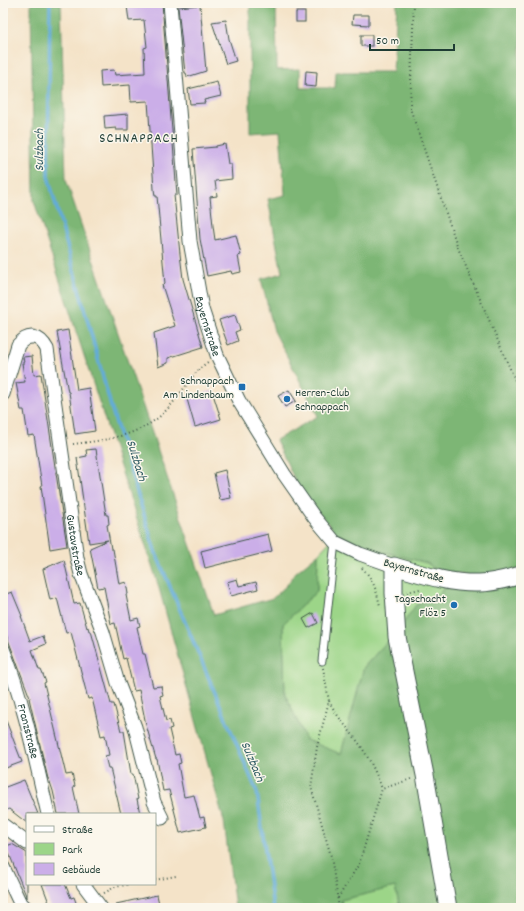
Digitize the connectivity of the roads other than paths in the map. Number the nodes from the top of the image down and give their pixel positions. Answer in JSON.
{"nodes":[{"id":1,"x":170,"y":3,"type":"edge"},
{"id":2,"x":3,"y":394,"type":"edge"},
{"id":3,"x":335,"y":542,"type":"junction"},
{"id":4,"x":394,"y":566,"type":"junction"},
{"id":5,"x":521,"y":575,"type":"edge"},
{"id":6,"x":3,"y":649,"type":"edge"},
{"id":7,"x":322,"y":661,"type":"road end"},
{"id":8,"x":48,"y":813,"type":"edge"},
{"id":9,"x":162,"y":818,"type":"dead end"},
{"id":10,"x":3,"y":825,"type":"edge"},
{"id":11,"x":26,"y":841,"type":"edge"},
{"id":12,"x":3,"y":867,"type":"edge"},
{"id":13,"x":84,"y":885,"type":"edge"},
{"id":14,"x":97,"y":903,"type":"edge"},
{"id":15,"x":26,"y":908,"type":"edge"},
{"id":16,"x":448,"y":908,"type":"edge"}],
"edges":[{"from":1,"to":3,"type":"street","name":"Bayernstraße"},
{"from":2,"to":9,"type":"street","name":"Gustavstraße"},
{"from":3,"to":4,"type":"street","name":"Bayernstraße"},
{"from":3,"to":7,"type":"lane"},
{"from":4,"to":5,"type":"street","name":"Bayernstraße"},
{"from":4,"to":16,"type":"street"},
{"from":6,"to":8,"type":"street","name":"Franzstraße"},
{"from":10,"to":11,"type":"street"},
{"from":12,"to":15,"type":"street"},
{"from":13,"to":14,"type":"street"}]}
